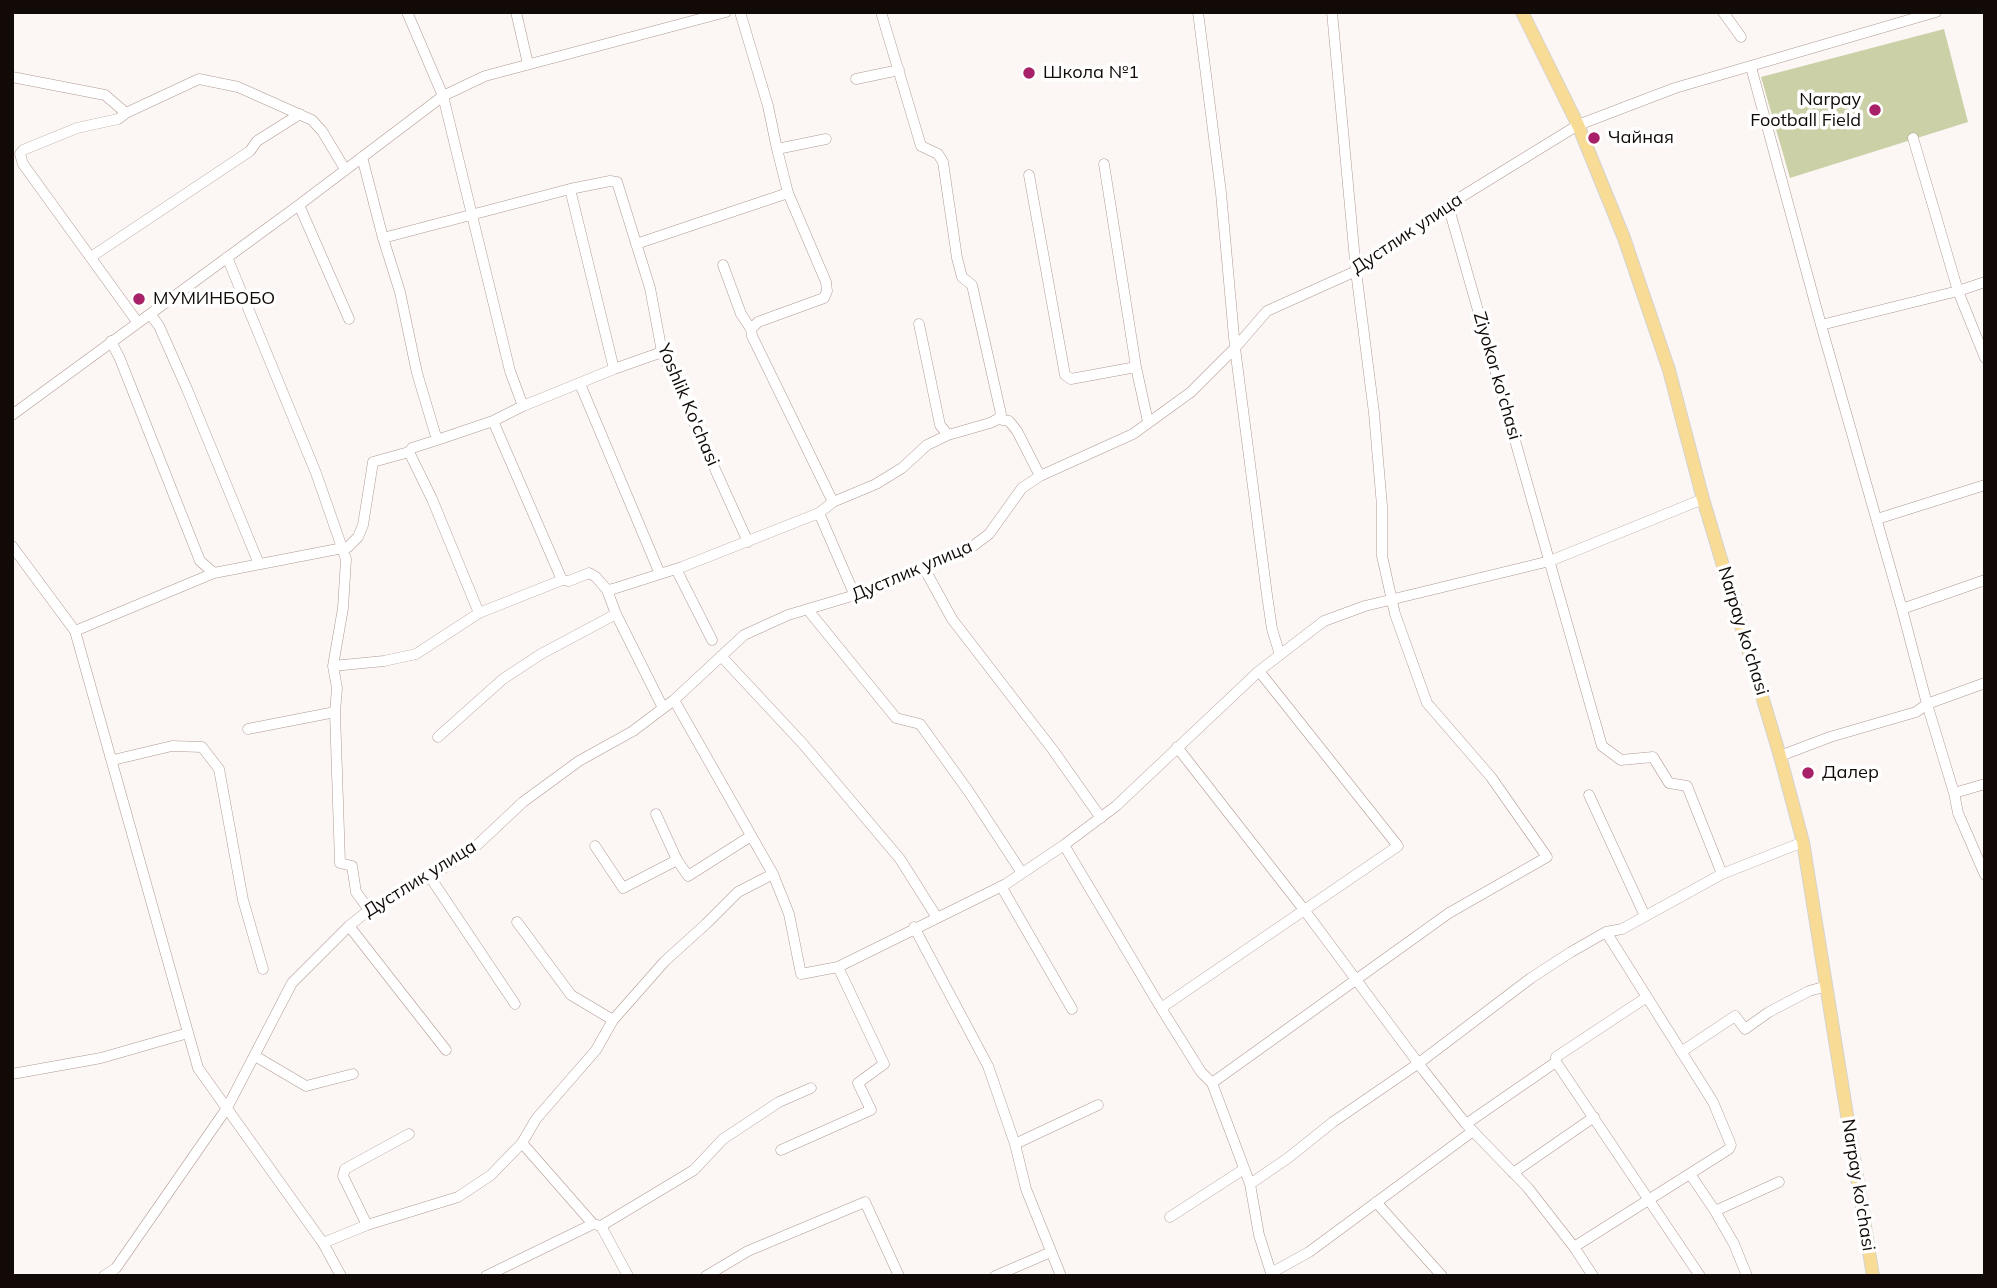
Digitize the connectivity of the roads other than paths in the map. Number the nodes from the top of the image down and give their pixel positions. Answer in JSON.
{"nodes":[{"id":1,"x":407,"y":12,"type":"edge"},
{"id":2,"x":516,"y":12,"type":"edge"},
{"id":3,"x":726,"y":12,"type":"edge"},
{"id":4,"x":740,"y":12,"type":"edge"},
{"id":5,"x":881,"y":12,"type":"edge"},
{"id":6,"x":1198,"y":12,"type":"edge"},
{"id":7,"x":1332,"y":12,"type":"edge"},
{"id":8,"x":1522,"y":12,"type":"edge"},
{"id":9,"x":1723,"y":12,"type":"edge"},
{"id":10,"x":1936,"y":12,"type":"edge"},
{"id":11,"x":1741,"y":37,"type":"dead end"},
{"id":12,"x":527,"y":64,"type":"junction"},
{"id":13,"x":1751,"y":67,"type":"junction"},
{"id":14,"x":899,"y":70,"type":"junction"},
{"id":15,"x":12,"y":77,"type":"edge"},
{"id":16,"x":856,"y":79,"type":"dead end"},
{"id":17,"x":443,"y":96,"type":"junction"},
{"id":18,"x":126,"y":113,"type":"junction"},
{"id":19,"x":300,"y":114,"type":"junction"},
{"id":20,"x":1578,"y":125,"type":"junction"},
{"id":21,"x":1913,"y":138,"type":"dead end"},
{"id":22,"x":826,"y":139,"type":"dead end"},
{"id":23,"x":777,"y":149,"type":"junction"},
{"id":24,"x":16,"y":153,"type":"edge"},
{"id":25,"x":362,"y":157,"type":"junction"},
{"id":26,"x":1104,"y":164,"type":"dead end"},
{"id":27,"x":345,"y":169,"type":"junction"},
{"id":28,"x":1029,"y":175,"type":"dead end"},
{"id":29,"x":570,"y":189,"type":"junction"},
{"id":30,"x":788,"y":193,"type":"junction"},
{"id":31,"x":299,"y":205,"type":"junction"},
{"id":32,"x":1448,"y":205,"type":"junction"},
{"id":33,"x":471,"y":214,"type":"junction"},
{"id":34,"x":383,"y":238,"type":"junction"},
{"id":35,"x":636,"y":244,"type":"junction"},
{"id":36,"x":91,"y":257,"type":"junction"},
{"id":37,"x":227,"y":257,"type":"junction"},
{"id":38,"x":723,"y":265,"type":"dead end"},
{"id":39,"x":1356,"y":271,"type":"junction"},
{"id":40,"x":1985,"y":282,"type":"edge"},
{"id":41,"x":1958,"y":291,"type":"junction"},
{"id":42,"x":151,"y":315,"type":"junction"},
{"id":43,"x":349,"y":319,"type":"dead end"},
{"id":44,"x":138,"y":323,"type":"junction"},
{"id":45,"x":919,"y":324,"type":"dead end"},
{"id":46,"x":1821,"y":326,"type":"junction"},
{"id":47,"x":751,"y":329,"type":"junction"},
{"id":48,"x":111,"y":341,"type":"junction"},
{"id":49,"x":1235,"y":348,"type":"junction"},
{"id":50,"x":662,"y":352,"type":"junction"},
{"id":51,"x":1985,"y":358,"type":"edge"},
{"id":52,"x":1136,"y":367,"type":"junction"},
{"id":53,"x":614,"y":369,"type":"junction"},
{"id":54,"x":580,"y":384,"type":"junction"},
{"id":55,"x":523,"y":406,"type":"junction"},
{"id":56,"x":12,"y":415,"type":"edge"},
{"id":57,"x":998,"y":419,"type":"junction"},
{"id":58,"x":493,"y":421,"type":"junction"},
{"id":59,"x":1148,"y":422,"type":"junction"},
{"id":60,"x":948,"y":435,"type":"junction"},
{"id":61,"x":438,"y":440,"type":"junction"},
{"id":62,"x":409,"y":452,"type":"junction"},
{"id":63,"x":1040,"y":476,"type":"junction"},
{"id":64,"x":1985,"y":485,"type":"edge"},
{"id":65,"x":1703,"y":499,"type":"junction"},
{"id":66,"x":833,"y":502,"type":"junction"},
{"id":67,"x":819,"y":513,"type":"junction"},
{"id":68,"x":1877,"y":519,"type":"junction"},
{"id":69,"x":748,"y":542,"type":"junction"},
{"id":70,"x":12,"y":546,"type":"edge"},
{"id":71,"x":343,"y":547,"type":"junction"},
{"id":72,"x":1550,"y":561,"type":"junction"},
{"id":73,"x":259,"y":564,"type":"junction"},
{"id":74,"x":924,"y":568,"type":"junction"},
{"id":75,"x":676,"y":569,"type":"junction"},
{"id":76,"x":214,"y":573,"type":"junction"},
{"id":77,"x":660,"y":575,"type":"junction"},
{"id":78,"x":562,"y":580,"type":"junction"},
{"id":79,"x":1985,"y":580,"type":"edge"},
{"id":80,"x":607,"y":590,"type":"junction"},
{"id":81,"x":855,"y":596,"type":"junction"},
{"id":82,"x":1392,"y":601,"type":"junction"},
{"id":83,"x":1902,"y":609,"type":"junction"},
{"id":84,"x":808,"y":610,"type":"junction"},
{"id":85,"x":479,"y":613,"type":"junction"},
{"id":86,"x":616,"y":614,"type":"junction"},
{"id":87,"x":75,"y":631,"type":"junction"},
{"id":88,"x":712,"y":640,"type":"dead end"},
{"id":89,"x":1280,"y":655,"type":"junction"},
{"id":90,"x":721,"y":656,"type":"junction"},
{"id":91,"x":333,"y":666,"type":"junction"},
{"id":92,"x":1259,"y":671,"type":"junction"},
{"id":93,"x":1985,"y":683,"type":"edge"},
{"id":94,"x":674,"y":700,"type":"junction"},
{"id":95,"x":1927,"y":704,"type":"junction"},
{"id":96,"x":663,"y":708,"type":"junction"},
{"id":97,"x":335,"y":712,"type":"junction"},
{"id":98,"x":247,"y":729,"type":"dead end"},
{"id":99,"x":438,"y":737,"type":"dead end"},
{"id":100,"x":1177,"y":747,"type":"junction"},
{"id":101,"x":1780,"y":755,"type":"junction"},
{"id":102,"x":113,"y":760,"type":"junction"},
{"id":103,"x":1985,"y":784,"type":"edge"},
{"id":104,"x":1954,"y":793,"type":"junction"},
{"id":105,"x":1589,"y":795,"type":"dead end"},
{"id":106,"x":656,"y":814,"type":"dead end"},
{"id":107,"x":1101,"y":818,"type":"junction"},
{"id":108,"x":751,"y":836,"type":"junction"},
{"id":109,"x":1803,"y":842,"type":"junction"},
{"id":110,"x":1065,"y":845,"type":"junction"},
{"id":111,"x":595,"y":846,"type":"dead end"},
{"id":112,"x":677,"y":860,"type":"junction"},
{"id":113,"x":1022,"y":873,"type":"junction"},
{"id":114,"x":774,"y":874,"type":"junction"},
{"id":115,"x":1722,"y":874,"type":"junction"},
{"id":116,"x":1985,"y":875,"type":"edge"},
{"id":117,"x":430,"y":877,"type":"junction"},
{"id":118,"x":1001,"y":886,"type":"junction"},
{"id":119,"x":369,"y":910,"type":"junction"},
{"id":120,"x":1305,"y":911,"type":"junction"},
{"id":121,"x":936,"y":916,"type":"junction"},
{"id":122,"x":1645,"y":916,"type":"junction"},
{"id":123,"x":517,"y":922,"type":"dead end"},
{"id":124,"x":349,"y":926,"type":"junction"},
{"id":125,"x":914,"y":927,"type":"junction"},
{"id":126,"x":1606,"y":932,"type":"junction"},
{"id":127,"x":838,"y":967,"type":"junction"},
{"id":128,"x":263,"y":969,"type":"dead end"},
{"id":129,"x":1356,"y":980,"type":"junction"},
{"id":130,"x":1827,"y":986,"type":"junction"},
{"id":131,"x":1647,"y":997,"type":"junction"},
{"id":132,"x":515,"y":1004,"type":"dead end"},
{"id":133,"x":1161,"y":1008,"type":"junction"},
{"id":134,"x":1072,"y":1009,"type":"dead end"},
{"id":135,"x":613,"y":1020,"type":"junction"},
{"id":136,"x":188,"y":1033,"type":"junction"},
{"id":137,"x":446,"y":1050,"type":"dead end"},
{"id":138,"x":1681,"y":1052,"type":"junction"},
{"id":139,"x":256,"y":1056,"type":"junction"},
{"id":140,"x":1556,"y":1062,"type":"junction"},
{"id":141,"x":1419,"y":1063,"type":"junction"},
{"id":142,"x":12,"y":1074,"type":"edge"},
{"id":143,"x":353,"y":1074,"type":"dead end"},
{"id":144,"x":1212,"y":1083,"type":"junction"},
{"id":145,"x":811,"y":1088,"type":"dead end"},
{"id":146,"x":1098,"y":1105,"type":"dead end"},
{"id":147,"x":227,"y":1108,"type":"junction"},
{"id":148,"x":1594,"y":1117,"type":"junction"},
{"id":149,"x":1470,"y":1127,"type":"junction"},
{"id":150,"x":409,"y":1134,"type":"dead end"},
{"id":151,"x":522,"y":1143,"type":"junction"},
{"id":152,"x":1016,"y":1144,"type":"junction"},
{"id":153,"x":781,"y":1150,"type":"dead end"},
{"id":154,"x":1244,"y":1169,"type":"junction"},
{"id":155,"x":1513,"y":1173,"type":"junction"},
{"id":156,"x":1690,"y":1174,"type":"junction"},
{"id":157,"x":1779,"y":1182,"type":"dead end"},
{"id":158,"x":1250,"y":1184,"type":"junction"},
{"id":159,"x":1647,"y":1200,"type":"junction"},
{"id":160,"x":1376,"y":1202,"type":"junction"},
{"id":161,"x":1715,"y":1211,"type":"junction"},
{"id":162,"x":1170,"y":1217,"type":"dead end"},
{"id":163,"x":367,"y":1225,"type":"junction"},
{"id":164,"x":597,"y":1225,"type":"junction"},
{"id":165,"x":323,"y":1243,"type":"junction"},
{"id":166,"x":1574,"y":1247,"type":"junction"},
{"id":167,"x":1051,"y":1252,"type":"junction"},
{"id":168,"x":1271,"y":1274,"type":"edge"},
{"id":169,"x":104,"y":1276,"type":"edge"},
{"id":170,"x":341,"y":1276,"type":"edge"},
{"id":171,"x":486,"y":1276,"type":"edge"},
{"id":172,"x":628,"y":1276,"type":"edge"},
{"id":173,"x":706,"y":1276,"type":"edge"},
{"id":174,"x":899,"y":1276,"type":"edge"},
{"id":175,"x":995,"y":1276,"type":"edge"},
{"id":176,"x":1061,"y":1276,"type":"edge"},
{"id":177,"x":1442,"y":1276,"type":"edge"},
{"id":178,"x":1593,"y":1276,"type":"edge"},
{"id":179,"x":1700,"y":1276,"type":"edge"},
{"id":180,"x":1747,"y":1276,"type":"edge"},
{"id":181,"x":1873,"y":1276,"type":"edge"}],
"edges":[{"from":1,"to":17,"type":"street"},
{"from":2,"to":12,"type":"street"},
{"from":3,"to":12,"type":"street"},
{"from":4,"to":23,"type":"street"},
{"from":5,"to":14,"type":"street"},
{"from":6,"to":49,"type":"street"},
{"from":7,"to":39,"type":"street"},
{"from":8,"to":20,"type":"main road","name":"Narpay ko'chasi"},
{"from":9,"to":11,"type":"street"},
{"from":10,"to":13,"type":"street","name":"Дустлик улица"},
{"from":12,"to":17,"type":"street"},
{"from":13,"to":20,"type":"street","name":"Дустлик улица"},
{"from":13,"to":46,"type":"street"},
{"from":14,"to":16,"type":"street"},
{"from":14,"to":57,"type":"street"},
{"from":15,"to":18,"type":"street"},
{"from":17,"to":25,"type":"street"},
{"from":17,"to":33,"type":"street"},
{"from":18,"to":19,"type":"street"},
{"from":18,"to":24,"type":"street"},
{"from":19,"to":27,"type":"street"},
{"from":19,"to":36,"type":"street"},
{"from":20,"to":32,"type":"street","name":"Дустлик улица"},
{"from":20,"to":65,"type":"main road","name":"Narpay ko'chasi"},
{"from":21,"to":41,"type":"street"},
{"from":22,"to":23,"type":"street"},
{"from":23,"to":30,"type":"street"},
{"from":24,"to":36,"type":"street"},
{"from":25,"to":27,"type":"street"},
{"from":25,"to":34,"type":"street"},
{"from":26,"to":52,"type":"street"},
{"from":27,"to":31,"type":"street"},
{"from":28,"to":52,"type":"street"},
{"from":29,"to":33,"type":"street"},
{"from":29,"to":35,"type":"street","name":"Yoshlik Ko'chasi"},
{"from":29,"to":53,"type":"street"},
{"from":30,"to":35,"type":"street"},
{"from":30,"to":47,"type":"street"},
{"from":31,"to":37,"type":"street"},
{"from":31,"to":43,"type":"street"},
{"from":32,"to":39,"type":"street","name":"Дустлик улица"},
{"from":32,"to":72,"type":"street","name":"Ziyokor ko'chasi"},
{"from":33,"to":34,"type":"street"},
{"from":33,"to":55,"type":"street"},
{"from":34,"to":61,"type":"street"},
{"from":35,"to":50,"type":"street","name":"Yoshlik Ko'chasi"},
{"from":36,"to":44,"type":"street"},
{"from":37,"to":42,"type":"street"},
{"from":37,"to":71,"type":"street"},
{"from":38,"to":47,"type":"street"},
{"from":39,"to":49,"type":"street","name":"Дустлик улица"},
{"from":39,"to":82,"type":"street"},
{"from":40,"to":41,"type":"street"},
{"from":41,"to":46,"type":"street"},
{"from":41,"to":51,"type":"street"},
{"from":42,"to":44,"type":"street"},
{"from":42,"to":73,"type":"street"},
{"from":44,"to":48,"type":"street"},
{"from":45,"to":60,"type":"street"},
{"from":46,"to":68,"type":"street"},
{"from":47,"to":66,"type":"street"},
{"from":48,"to":56,"type":"street"},
{"from":48,"to":76,"type":"street"},
{"from":49,"to":59,"type":"street","name":"Дустлик улица"},
{"from":49,"to":89,"type":"street"},
{"from":50,"to":53,"type":"street"},
{"from":50,"to":69,"type":"street","name":"Yoshlik Ko'chasi"},
{"from":52,"to":59,"type":"street"},
{"from":53,"to":54,"type":"street"},
{"from":54,"to":55,"type":"street"},
{"from":54,"to":77,"type":"street"},
{"from":55,"to":58,"type":"street"},
{"from":57,"to":60,"type":"street"},
{"from":57,"to":63,"type":"street"},
{"from":58,"to":61,"type":"street"},
{"from":58,"to":78,"type":"street"},
{"from":59,"to":63,"type":"street","name":"Дустлик улица"},
{"from":60,"to":66,"type":"street"},
{"from":61,"to":62,"type":"street"},
{"from":62,"to":71,"type":"street"},
{"from":62,"to":85,"type":"street"},
{"from":63,"to":74,"type":"street","name":"Дустлик улица"},
{"from":64,"to":68,"type":"street"},
{"from":65,"to":72,"type":"street"},
{"from":65,"to":101,"type":"main road","name":"Narpay ko'chasi"},
{"from":66,"to":67,"type":"street"},
{"from":67,"to":69,"type":"street"},
{"from":67,"to":81,"type":"street"},
{"from":68,"to":83,"type":"street"},
{"from":69,"to":75,"type":"street"},
{"from":70,"to":87,"type":"street"},
{"from":71,"to":73,"type":"street"},
{"from":71,"to":91,"type":"street"},
{"from":72,"to":82,"type":"street"},
{"from":72,"to":115,"type":"street","name":"Ziyokor ko'chasi"},
{"from":73,"to":76,"type":"street"},
{"from":74,"to":81,"type":"street","name":"Дустлик улица"},
{"from":74,"to":107,"type":"street"},
{"from":75,"to":77,"type":"street"},
{"from":75,"to":88,"type":"street"},
{"from":76,"to":87,"type":"street"},
{"from":77,"to":80,"type":"street"},
{"from":78,"to":80,"type":"street"},
{"from":78,"to":85,"type":"street"},
{"from":79,"to":83,"type":"street"},
{"from":80,"to":86,"type":"street"},
{"from":81,"to":84,"type":"street","name":"Дустлик улица"},
{"from":82,"to":89,"type":"street"},
{"from":82,"to":129,"type":"street"},
{"from":83,"to":95,"type":"street"},
{"from":84,"to":90,"type":"street","name":"Дустлик улица"},
{"from":84,"to":113,"type":"street"},
{"from":85,"to":91,"type":"street"},
{"from":86,"to":96,"type":"street"},
{"from":86,"to":99,"type":"street"},
{"from":87,"to":102,"type":"street"},
{"from":89,"to":92,"type":"street"},
{"from":90,"to":94,"type":"street","name":"Дустлик улица"},
{"from":90,"to":121,"type":"street"},
{"from":91,"to":97,"type":"street"},
{"from":92,"to":100,"type":"street"},
{"from":92,"to":120,"type":"street"},
{"from":93,"to":95,"type":"street"},
{"from":94,"to":96,"type":"street","name":"Дустлик улица"},
{"from":94,"to":108,"type":"street"},
{"from":95,"to":101,"type":"street"},
{"from":95,"to":104,"type":"street"},
{"from":96,"to":117,"type":"street","name":"Дустлик улица"},
{"from":97,"to":98,"type":"street"},
{"from":97,"to":119,"type":"street"},
{"from":100,"to":107,"type":"street"},
{"from":100,"to":120,"type":"street"},
{"from":101,"to":109,"type":"main road","name":"Narpay ko'chasi"},
{"from":102,"to":128,"type":"street"},
{"from":102,"to":136,"type":"street"},
{"from":103,"to":104,"type":"street"},
{"from":104,"to":116,"type":"street"},
{"from":105,"to":122,"type":"street"},
{"from":106,"to":112,"type":"street"},
{"from":107,"to":110,"type":"street"},
{"from":108,"to":112,"type":"street"},
{"from":108,"to":114,"type":"street"},
{"from":109,"to":115,"type":"street"},
{"from":109,"to":130,"type":"main road","name":"Narpay ko'chasi"},
{"from":110,"to":113,"type":"street"},
{"from":110,"to":133,"type":"street"},
{"from":111,"to":112,"type":"street"},
{"from":113,"to":118,"type":"street"},
{"from":114,"to":127,"type":"street"},
{"from":114,"to":135,"type":"street"},
{"from":115,"to":122,"type":"street"},
{"from":117,"to":119,"type":"street","name":"Дустлик улица"},
{"from":117,"to":132,"type":"street"},
{"from":118,"to":121,"type":"street"},
{"from":118,"to":134,"type":"street"},
{"from":119,"to":124,"type":"street","name":"Дустлик улица"},
{"from":120,"to":129,"type":"street"},
{"from":120,"to":133,"type":"street"},
{"from":121,"to":125,"type":"street"},
{"from":122,"to":126,"type":"street"},
{"from":123,"to":135,"type":"street"},
{"from":124,"to":137,"type":"street"},
{"from":124,"to":139,"type":"street","name":"Дустлик улица"},
{"from":125,"to":127,"type":"street"},
{"from":125,"to":152,"type":"street"},
{"from":126,"to":131,"type":"street"},
{"from":126,"to":141,"type":"street"},
{"from":127,"to":153,"type":"street"},
{"from":129,"to":141,"type":"street"},
{"from":129,"to":144,"type":"street"},
{"from":130,"to":138,"type":"street"},
{"from":130,"to":181,"type":"main road","name":"Narpay ko'chasi"},
{"from":131,"to":138,"type":"street"},
{"from":131,"to":140,"type":"street"},
{"from":133,"to":144,"type":"street"},
{"from":135,"to":151,"type":"street"},
{"from":136,"to":142,"type":"street"},
{"from":136,"to":147,"type":"street"},
{"from":138,"to":156,"type":"street"},
{"from":139,"to":143,"type":"street"},
{"from":139,"to":147,"type":"street","name":"Дустлик улица"},
{"from":140,"to":148,"type":"street"},
{"from":140,"to":149,"type":"street"},
{"from":141,"to":149,"type":"street"},
{"from":141,"to":158,"type":"street"},
{"from":144,"to":154,"type":"street"},
{"from":145,"to":164,"type":"street"},
{"from":146,"to":152,"type":"street"},
{"from":147,"to":165,"type":"street"},
{"from":147,"to":169,"type":"street","name":"Дустлик улица"},
{"from":148,"to":155,"type":"street"},
{"from":148,"to":159,"type":"street"},
{"from":149,"to":155,"type":"street"},
{"from":149,"to":160,"type":"street"},
{"from":150,"to":163,"type":"street"},
{"from":151,"to":163,"type":"street"},
{"from":151,"to":164,"type":"street"},
{"from":152,"to":167,"type":"street"},
{"from":154,"to":158,"type":"street"},
{"from":154,"to":162,"type":"street"},
{"from":155,"to":166,"type":"street"},
{"from":156,"to":159,"type":"street"},
{"from":156,"to":161,"type":"street"},
{"from":157,"to":161,"type":"street"},
{"from":158,"to":168,"type":"street"},
{"from":159,"to":166,"type":"street"},
{"from":159,"to":179,"type":"street"},
{"from":160,"to":168,"type":"street"},
{"from":160,"to":177,"type":"street"},
{"from":161,"to":180,"type":"street"},
{"from":163,"to":165,"type":"street"},
{"from":164,"to":171,"type":"street"},
{"from":164,"to":172,"type":"street"},
{"from":165,"to":170,"type":"street"},
{"from":166,"to":178,"type":"street"},
{"from":167,"to":175,"type":"street"},
{"from":167,"to":176,"type":"street"},
{"from":173,"to":174,"type":"street"}]}
